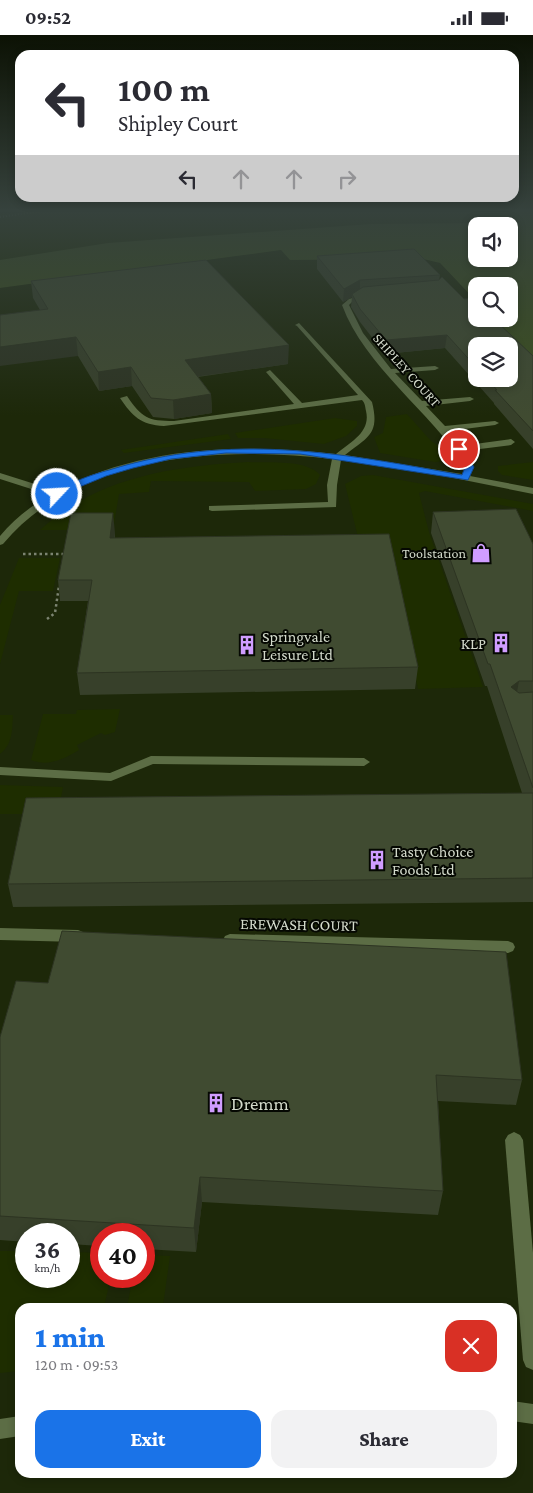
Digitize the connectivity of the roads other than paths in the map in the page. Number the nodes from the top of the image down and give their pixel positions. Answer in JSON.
{"nodes":[{"id":1,"x":379,"y":295,"type":"edge"},
{"id":2,"x":299,"y":325,"type":"dead end"},
{"id":3,"x":435,"y":368,"type":"dead end"},
{"id":4,"x":270,"y":371,"type":"edge"},
{"id":5,"x":390,"y":371,"type":"junction"},
{"id":6,"x":364,"y":397,"type":"junction"},
{"id":7,"x":124,"y":398,"type":"dead end"},
{"id":8,"x":470,"y":399,"type":"dead end"},
{"id":9,"x":420,"y":404,"type":"junction"},
{"id":10,"x":298,"y":405,"type":"junction"},
{"id":11,"x":495,"y":423,"type":"dead end"},
{"id":12,"x":444,"y":429,"type":"junction"},
{"id":13,"x":511,"y":442,"type":"dead end"},
{"id":14,"x":459,"y":449,"type":"junction"},
{"id":15,"x":338,"y":457,"type":"junction"},
{"id":16,"x":0,"y":476,"type":"edge"},
{"id":17,"x":465,"y":478,"type":"junction"},
{"id":18,"x":533,"y":491,"type":"edge"},
{"id":19,"x":57,"y":494,"type":"junction"},
{"id":20,"x":212,"y":508,"type":"dead end"},
{"id":21,"x":0,"y":542,"type":"edge"},
{"id":22,"x":364,"y":762,"type":"dead end"},
{"id":23,"x":0,"y":771,"type":"edge"},
{"id":24,"x":0,"y":935,"type":"edge"},
{"id":25,"x":88,"y":936,"type":"edge"},
{"id":26,"x":218,"y":939,"type":"edge"},
{"id":27,"x":508,"y":947,"type":"dead end"},
{"id":28,"x":514,"y":1140,"type":"dead end"},
{"id":29,"x":533,"y":1360,"type":"edge"},
{"id":30,"x":517,"y":1412,"type":"edge"},
{"id":31,"x":533,"y":1414,"type":"edge"},
{"id":32,"x":15,"y":1427,"type":"edge"},
{"id":33,"x":0,"y":1429,"type":"edge"}],
"edges":[{"from":1,"to":5,"type":"street","name":"SHIPLEY COURT"},
{"from":2,"to":6,"type":"street"},
{"from":3,"to":5,"type":"street"},
{"from":4,"to":10,"type":"street"},
{"from":5,"to":9,"type":"street","name":"SHIPLEY COURT"},
{"from":6,"to":10,"type":"street"},
{"from":6,"to":15,"type":"street"},
{"from":7,"to":10,"type":"street"},
{"from":8,"to":9,"type":"street"},
{"from":9,"to":12,"type":"street","name":"SHIPLEY COURT"},
{"from":11,"to":12,"type":"street"},
{"from":12,"to":14,"type":"street","name":"SHIPLEY COURT"},
{"from":13,"to":14,"type":"street"},
{"from":14,"to":17,"type":"street","name":"SHIPLEY COURT"},
{"from":15,"to":17,"type":"street"},
{"from":15,"to":19,"type":"street"},
{"from":15,"to":20,"type":"street"},
{"from":16,"to":19,"type":"street"},
{"from":17,"to":18,"type":"street"},
{"from":19,"to":21,"type":"street"},
{"from":22,"to":23,"type":"street"},
{"from":24,"to":25,"type":"street"},
{"from":26,"to":27,"type":"street","name":"EREWASH COURT"},
{"from":28,"to":29,"type":"street"},
{"from":30,"to":31,"type":"street"},
{"from":32,"to":33,"type":"street"}]}
